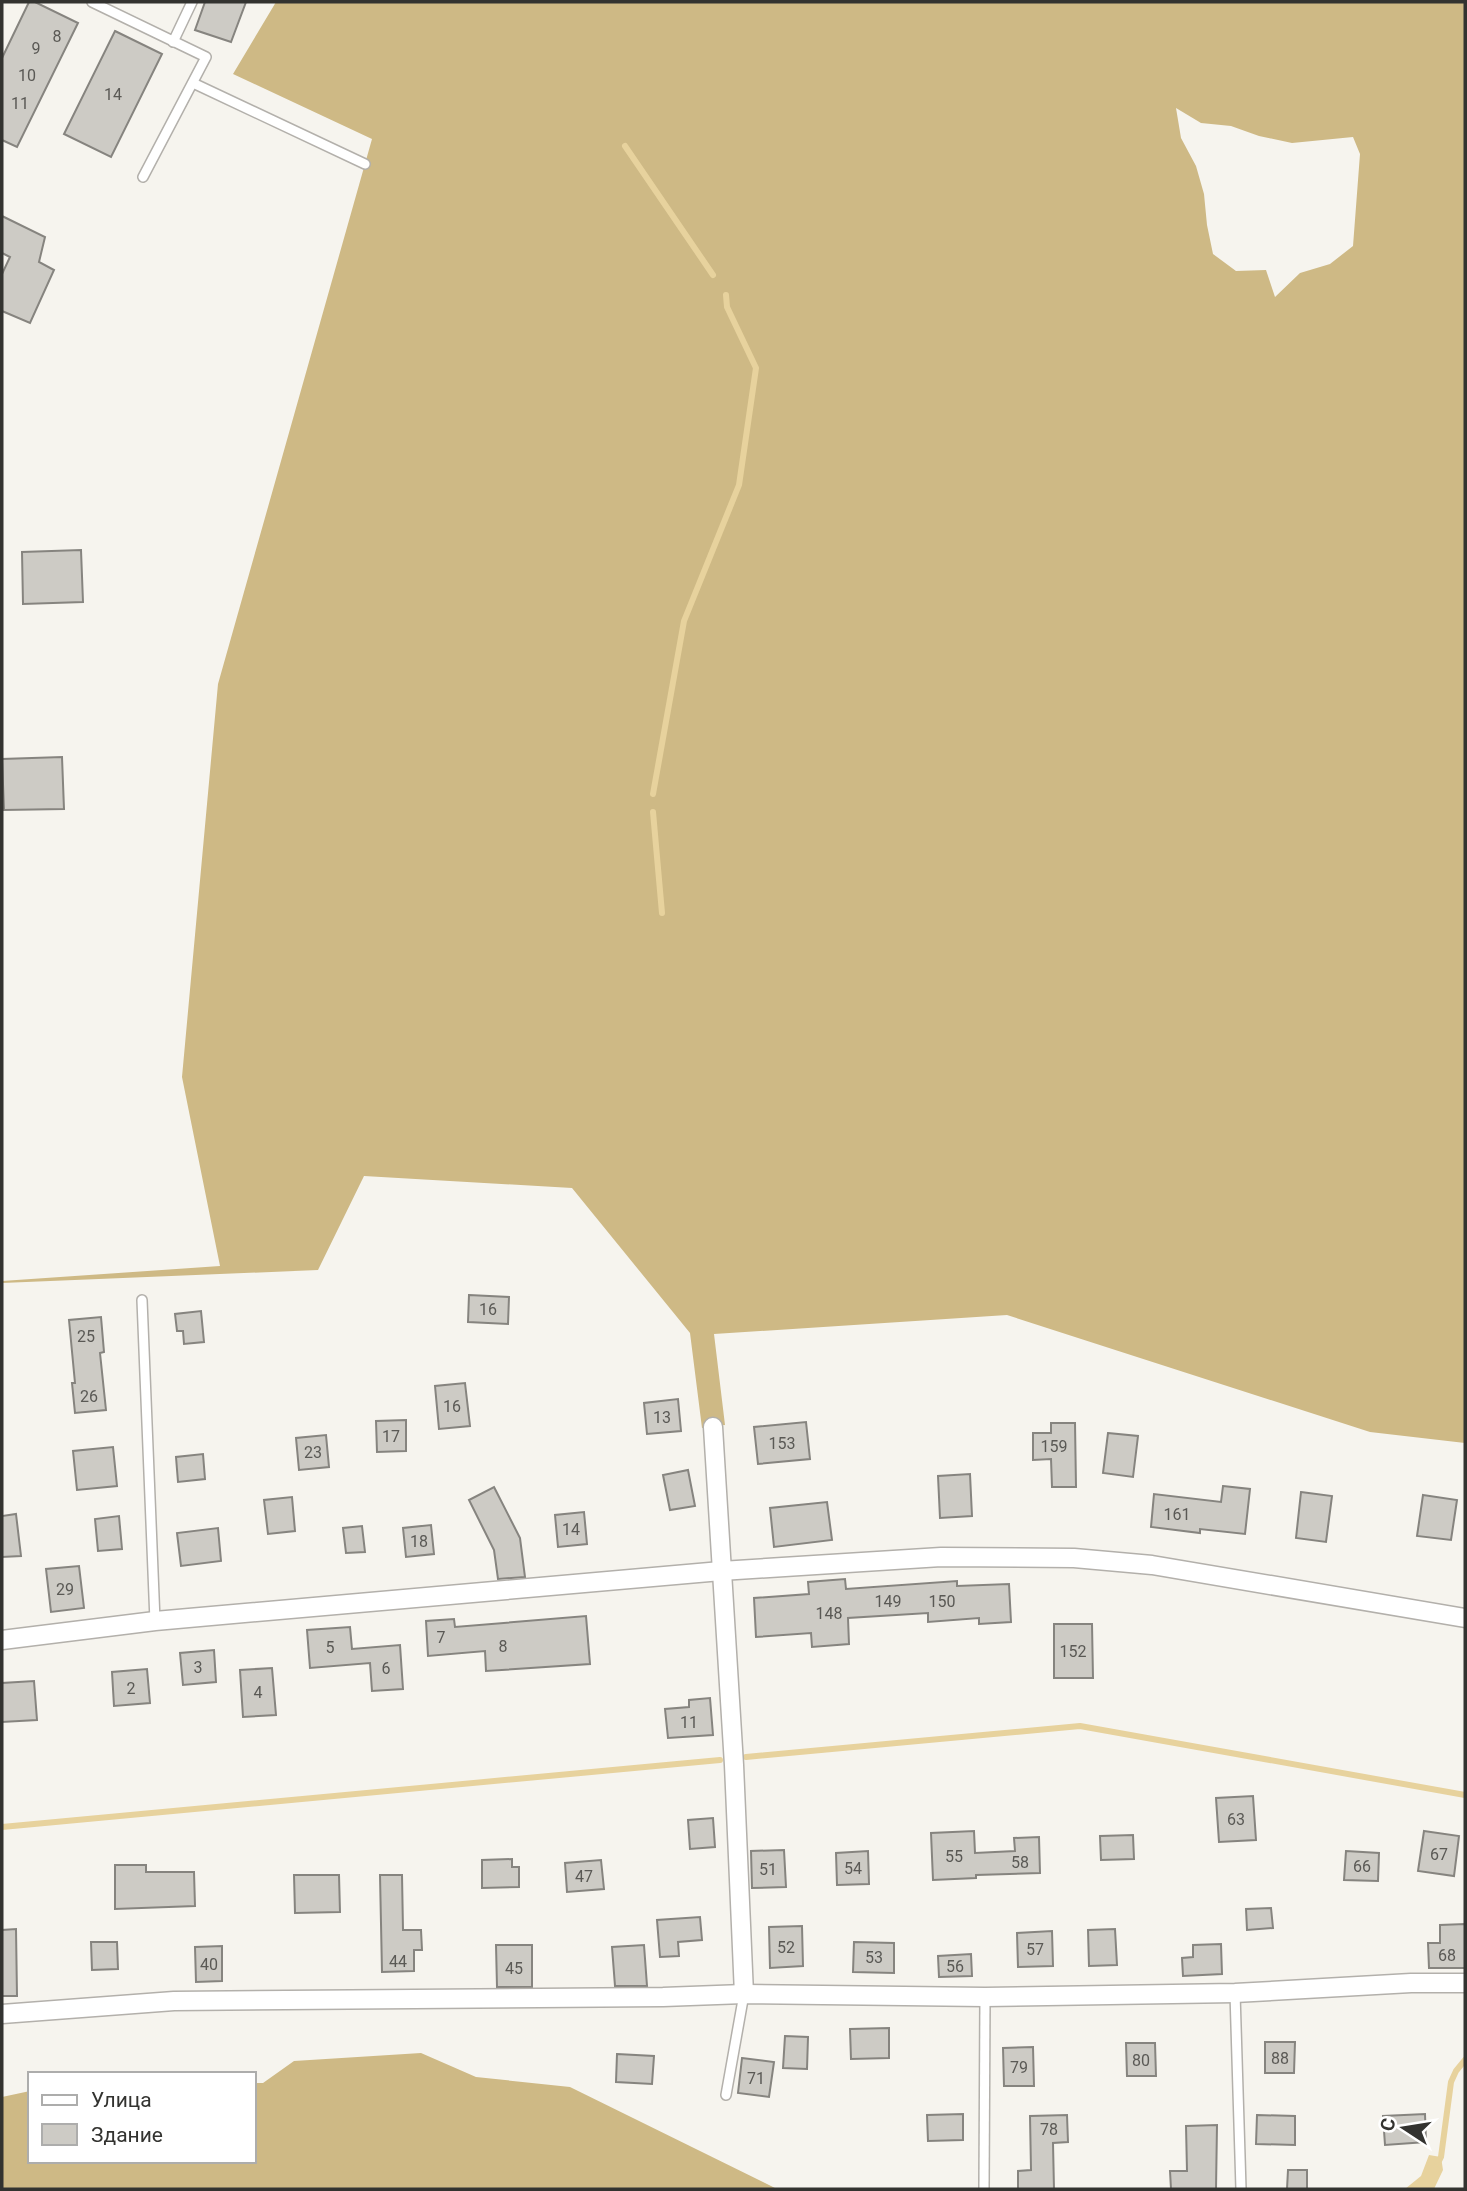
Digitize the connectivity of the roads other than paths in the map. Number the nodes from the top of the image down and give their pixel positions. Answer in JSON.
{"nodes":[{"id":1,"x":92,"y":2,"type":"edge"},
{"id":2,"x":192,"y":2,"type":"edge"},
{"id":3,"x":173,"y":41,"type":"junction"},
{"id":4,"x":192,"y":83,"type":"junction"},
{"id":5,"x":365,"y":164,"type":"dead end"},
{"id":6,"x":143,"y":177,"type":"dead end"},
{"id":7,"x":142,"y":1300,"type":"dead end"},
{"id":8,"x":713,"y":1427,"type":"dead end"},
{"id":9,"x":721,"y":1572,"type":"junction"},
{"id":10,"x":1465,"y":1618,"type":"edge"},
{"id":11,"x":155,"y":1621,"type":"junction"},
{"id":12,"x":2,"y":1640,"type":"edge"},
{"id":13,"x":1465,"y":1983,"type":"edge"},
{"id":14,"x":1235,"y":1993,"type":"junction"},
{"id":15,"x":744,"y":1994,"type":"junction"},
{"id":16,"x":985,"y":1997,"type":"junction"},
{"id":17,"x":2,"y":2014,"type":"edge"},
{"id":18,"x":726,"y":2095,"type":"dead end"},
{"id":19,"x":984,"y":2189,"type":"edge"},
{"id":20,"x":1241,"y":2189,"type":"edge"}],
"edges":[{"from":1,"to":3,"type":"lane"},
{"from":2,"to":3,"type":"lane"},
{"from":3,"to":4,"type":"lane"},
{"from":4,"to":5,"type":"lane"},
{"from":4,"to":6,"type":"lane"},
{"from":7,"to":11,"type":"lane"},
{"from":8,"to":9,"type":"street"},
{"from":9,"to":10,"type":"street"},
{"from":9,"to":11,"type":"street"},
{"from":9,"to":15,"type":"street"},
{"from":11,"to":12,"type":"street"},
{"from":13,"to":14,"type":"street"},
{"from":14,"to":16,"type":"street"},
{"from":14,"to":20,"type":"lane"},
{"from":15,"to":16,"type":"street"},
{"from":15,"to":17,"type":"street"},
{"from":15,"to":18,"type":"lane"},
{"from":16,"to":19,"type":"lane"}]}
